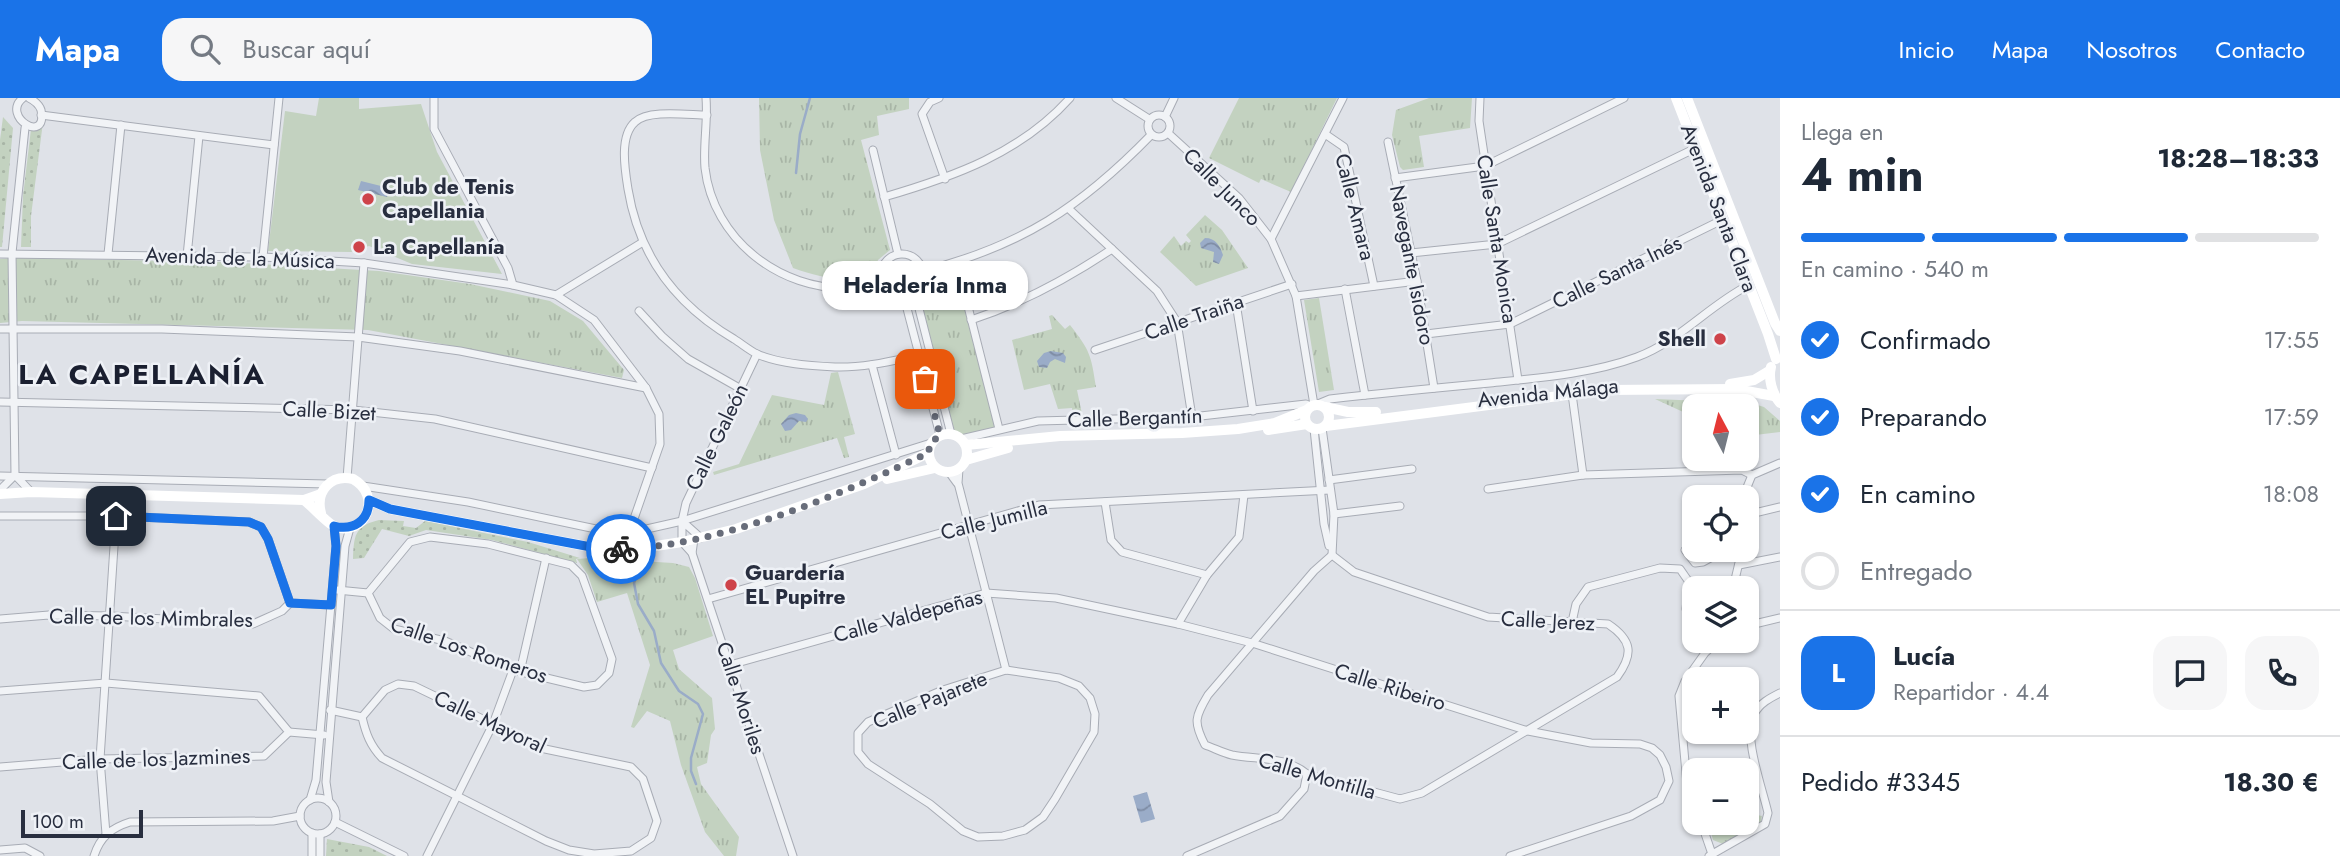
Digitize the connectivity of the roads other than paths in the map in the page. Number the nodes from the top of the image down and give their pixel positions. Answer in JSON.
{"nodes":[{"id":1,"x":23,"y":98,"type":"edge"},
{"id":2,"x":29,"y":98,"type":"edge"},
{"id":3,"x":279,"y":98,"type":"edge"},
{"id":4,"x":434,"y":98,"type":"edge"},
{"id":5,"x":706,"y":98,"type":"edge"},
{"id":6,"x":939,"y":98,"type":"edge"},
{"id":7,"x":1070,"y":98,"type":"edge"},
{"id":8,"x":1116,"y":98,"type":"edge"},
{"id":9,"x":1174,"y":98,"type":"edge"},
{"id":10,"x":1343,"y":98,"type":"edge"},
{"id":11,"x":1480,"y":98,"type":"edge"},
{"id":12,"x":1624,"y":98,"type":"edge"},
{"id":13,"x":1676,"y":98,"type":"edge"},
{"id":14,"x":1687,"y":98,"type":"edge"},
{"id":15,"x":41,"y":115,"type":"junction"},
{"id":16,"x":707,"y":115,"type":"junction"},
{"id":17,"x":1165,"y":117,"type":"junction"},
{"id":18,"x":1149,"y":119,"type":"junction"},
{"id":19,"x":121,"y":125,"type":"junction"},
{"id":20,"x":24,"y":128,"type":"junction"},
{"id":21,"x":1168,"y":133,"type":"junction"},
{"id":22,"x":1325,"y":134,"type":"junction"},
{"id":23,"x":1151,"y":135,"type":"junction"},
{"id":24,"x":199,"y":136,"type":"junction"},
{"id":25,"x":1388,"y":142,"type":"dead end"},
{"id":26,"x":274,"y":145,"type":"junction"},
{"id":27,"x":1696,"y":148,"type":"junction"},
{"id":28,"x":873,"y":150,"type":"dead end"},
{"id":29,"x":1485,"y":166,"type":"junction"},
{"id":30,"x":1395,"y":178,"type":"junction"},
{"id":31,"x":945,"y":179,"type":"junction"},
{"id":32,"x":884,"y":197,"type":"junction"},
{"id":33,"x":1069,"y":209,"type":"junction"},
{"id":34,"x":1724,"y":219,"type":"junction"},
{"id":35,"x":1271,"y":239,"type":"junction"},
{"id":36,"x":643,"y":242,"type":"junction"},
{"id":37,"x":1497,"y":244,"type":"junction"},
{"id":38,"x":1112,"y":249,"type":"junction"},
{"id":39,"x":12,"y":253,"type":"junction"},
{"id":40,"x":1411,"y":253,"type":"junction"},
{"id":41,"x":0,"y":254,"type":"edge"},
{"id":42,"x":108,"y":254,"type":"junction"},
{"id":43,"x":898,"y":254,"type":"junction"},
{"id":44,"x":187,"y":256,"type":"junction"},
{"id":45,"x":263,"y":257,"type":"junction"},
{"id":46,"x":957,"y":262,"type":"junction"},
{"id":47,"x":364,"y":263,"type":"junction"},
{"id":48,"x":923,"y":271,"type":"junction"},
{"id":49,"x":881,"y":279,"type":"junction"},
{"id":50,"x":1417,"y":281,"type":"junction"},
{"id":51,"x":1754,"y":283,"type":"junction"},
{"id":52,"x":1292,"y":284,"type":"junction"},
{"id":53,"x":513,"y":285,"type":"junction"},
{"id":54,"x":1374,"y":286,"type":"junction"},
{"id":55,"x":1345,"y":289,"type":"junction"},
{"id":56,"x":915,"y":293,"type":"junction"},
{"id":57,"x":556,"y":295,"type":"junction"},
{"id":58,"x":1296,"y":296,"type":"junction"},
{"id":59,"x":904,"y":297,"type":"junction"},
{"id":60,"x":1236,"y":303,"type":"junction"},
{"id":61,"x":639,"y":311,"type":"dead end"},
{"id":62,"x":971,"y":320,"type":"junction"},
{"id":63,"x":1177,"y":322,"type":"junction"},
{"id":64,"x":1510,"y":324,"type":"junction"},
{"id":65,"x":12,"y":328,"type":"junction"},
{"id":66,"x":0,"y":329,"type":"edge"},
{"id":67,"x":1780,"y":331,"type":"edge"},
{"id":68,"x":1426,"y":334,"type":"junction"},
{"id":69,"x":358,"y":337,"type":"junction"},
{"id":70,"x":1096,"y":351,"type":"dead end"},
{"id":71,"x":930,"y":353,"type":"junction"},
{"id":72,"x":757,"y":354,"type":"junction"},
{"id":73,"x":919,"y":355,"type":"junction"},
{"id":74,"x":1778,"y":356,"type":"edge"},
{"id":75,"x":872,"y":365,"type":"junction"},
{"id":76,"x":1769,"y":371,"type":"junction"},
{"id":77,"x":1518,"y":380,"type":"junction"},
{"id":78,"x":646,"y":388,"type":"junction"},
{"id":79,"x":1434,"y":388,"type":"junction"},
{"id":80,"x":741,"y":389,"type":"junction"},
{"id":81,"x":1572,"y":394,"type":"junction"},
{"id":82,"x":1366,"y":396,"type":"junction"},
{"id":83,"x":1777,"y":399,"type":"edge"},
{"id":84,"x":14,"y":401,"type":"junction"},
{"id":85,"x":0,"y":402,"type":"edge"},
{"id":86,"x":1315,"y":406,"type":"junction"},
{"id":87,"x":353,"y":410,"type":"junction"},
{"id":88,"x":1253,"y":411,"type":"junction"},
{"id":89,"x":1192,"y":417,"type":"junction"},
{"id":90,"x":1271,"y":426,"type":"junction"},
{"id":91,"x":1317,"y":427,"type":"junction"},
{"id":92,"x":999,"y":429,"type":"junction"},
{"id":93,"x":954,"y":438,"type":"junction"},
{"id":94,"x":930,"y":448,"type":"junction"},
{"id":95,"x":896,"y":456,"type":"junction"},
{"id":96,"x":1780,"y":463,"type":"edge"},
{"id":97,"x":958,"y":467,"type":"junction"},
{"id":98,"x":652,"y":468,"type":"junction"},
{"id":99,"x":935,"y":468,"type":"junction"},
{"id":100,"x":1412,"y":469,"type":"dead end"},
{"id":101,"x":1583,"y":474,"type":"junction"},
{"id":102,"x":15,"y":475,"type":"junction"},
{"id":103,"x":1752,"y":475,"type":"junction"},
{"id":104,"x":0,"y":476,"type":"edge"},
{"id":105,"x":347,"y":478,"type":"junction"},
{"id":106,"x":1329,"y":480,"type":"junction"},
{"id":107,"x":864,"y":484,"type":"junction"},
{"id":108,"x":1748,"y":485,"type":"edge"},
{"id":109,"x":363,"y":486,"type":"junction"},
{"id":110,"x":324,"y":489,"type":"junction"},
{"id":111,"x":1488,"y":489,"type":"dead end"},
{"id":112,"x":1330,"y":490,"type":"junction"},
{"id":113,"x":1320,"y":491,"type":"junction"},
{"id":114,"x":0,"y":492,"type":"edge"},
{"id":115,"x":32,"y":492,"type":"junction"},
{"id":116,"x":1244,"y":495,"type":"junction"},
{"id":117,"x":304,"y":500,"type":"junction"},
{"id":118,"x":369,"y":500,"type":"junction"},
{"id":119,"x":1105,"y":502,"type":"junction"},
{"id":120,"x":1400,"y":506,"type":"dead end"},
{"id":121,"x":1780,"y":507,"type":"edge"},
{"id":122,"x":390,"y":509,"type":"junction"},
{"id":123,"x":1759,"y":512,"type":"edge"},
{"id":124,"x":321,"y":513,"type":"junction"},
{"id":125,"x":1334,"y":514,"type":"junction"},
{"id":126,"x":0,"y":516,"type":"edge"},
{"id":127,"x":116,"y":516,"type":"junction"},
{"id":128,"x":366,"y":516,"type":"junction"},
{"id":129,"x":682,"y":521,"type":"junction"},
{"id":130,"x":334,"y":526,"type":"junction"},
{"id":131,"x":968,"y":526,"type":"junction"},
{"id":132,"x":350,"y":528,"type":"junction"},
{"id":133,"x":629,"y":533,"type":"junction"},
{"id":134,"x":698,"y":538,"type":"junction"},
{"id":135,"x":682,"y":542,"type":"junction"},
{"id":136,"x":692,"y":553,"type":"junction"},
{"id":137,"x":1332,"y":555,"type":"junction"},
{"id":138,"x":1780,"y":557,"type":"edge"},
{"id":139,"x":546,"y":558,"type":"junction"},
{"id":140,"x":1740,"y":562,"type":"edge"},
{"id":141,"x":1739,"y":565,"type":"junction"},
{"id":142,"x":1207,"y":575,"type":"junction"},
{"id":143,"x":1685,"y":576,"type":"edge"},
{"id":144,"x":1736,"y":576,"type":"edge"},
{"id":145,"x":332,"y":590,"type":"junction"},
{"id":146,"x":341,"y":591,"type":"junction"},
{"id":147,"x":368,"y":593,"type":"junction"},
{"id":148,"x":986,"y":593,"type":"junction"},
{"id":149,"x":708,"y":599,"type":"junction"},
{"id":150,"x":290,"y":603,"type":"junction"},
{"id":151,"x":331,"y":605,"type":"junction"},
{"id":152,"x":111,"y":616,"type":"junction"},
{"id":153,"x":1780,"y":618,"type":"edge"},
{"id":154,"x":0,"y":619,"type":"edge"},
{"id":155,"x":1572,"y":622,"type":"junction"},
{"id":156,"x":1759,"y":622,"type":"edge"},
{"id":157,"x":1178,"y":624,"type":"junction"},
{"id":158,"x":1252,"y":643,"type":"junction"},
{"id":159,"x":1705,"y":653,"type":"edge"},
{"id":160,"x":730,"y":664,"type":"junction"},
{"id":161,"x":1006,"y":670,"type":"junction"},
{"id":162,"x":516,"y":671,"type":"junction"},
{"id":163,"x":106,"y":683,"type":"junction"},
{"id":164,"x":0,"y":691,"type":"edge"},
{"id":165,"x":1780,"y":693,"type":"edge"},
{"id":166,"x":322,"y":709,"type":"junction"},
{"id":167,"x":331,"y":710,"type":"junction"},
{"id":168,"x":362,"y":717,"type":"junction"},
{"id":169,"x":493,"y":724,"type":"junction"},
{"id":170,"x":1528,"y":731,"type":"junction"},
{"id":171,"x":289,"y":732,"type":"junction"},
{"id":172,"x":320,"y":735,"type":"junction"},
{"id":173,"x":329,"y":736,"type":"junction"},
{"id":174,"x":1685,"y":758,"type":"edge"},
{"id":175,"x":100,"y":759,"type":"junction"},
{"id":176,"x":0,"y":767,"type":"edge"},
{"id":177,"x":1307,"y":774,"type":"junction"},
{"id":178,"x":457,"y":796,"type":"junction"},
{"id":179,"x":310,"y":800,"type":"junction"},
{"id":180,"x":329,"y":802,"type":"junction"},
{"id":181,"x":300,"y":816,"type":"junction"},
{"id":182,"x":335,"y":822,"type":"junction"},
{"id":183,"x":316,"y":833,"type":"junction"},
{"id":184,"x":106,"y":834,"type":"junction"},
{"id":185,"x":1704,"y":835,"type":"edge"},
{"id":186,"x":0,"y":850,"type":"edge"},
{"id":187,"x":1710,"y":855,"type":"edge"},
{"id":188,"x":40,"y":856,"type":"edge"},
{"id":189,"x":94,"y":856,"type":"edge"},
{"id":190,"x":312,"y":856,"type":"edge"},
{"id":191,"x":320,"y":856,"type":"edge"},
{"id":192,"x":404,"y":856,"type":"edge"},
{"id":193,"x":427,"y":856,"type":"edge"},
{"id":194,"x":793,"y":856,"type":"edge"},
{"id":195,"x":1187,"y":856,"type":"edge"},
{"id":196,"x":1510,"y":856,"type":"edge"}],
"edges":[{"from":1,"to":20,"type":"street"},
{"from":2,"to":15,"type":"street"},
{"from":3,"to":26,"type":"street"},
{"from":4,"to":53,"type":"street"},
{"from":5,"to":16,"type":"street"},
{"from":6,"to":31,"type":"street"},
{"from":7,"to":31,"type":"street"},
{"from":8,"to":18,"type":"street"},
{"from":9,"to":17,"type":"street"},
{"from":10,"to":22,"type":"street"},
{"from":11,"to":29,"type":"street","name":"Calle Santa Monica"},
{"from":12,"to":29,"type":"street"},
{"from":13,"to":27,"type":"street","name":"Avenida Santa Clara"},
{"from":14,"to":51,"type":"street","name":"Avenida Santa Clara"},
{"from":15,"to":19,"type":"street"},
{"from":15,"to":20,"type":"street"},
{"from":16,"to":36,"type":"street"},
{"from":16,"to":49,"type":"street"},
{"from":17,"to":18,"type":"street"},
{"from":17,"to":21,"type":"street"},
{"from":18,"to":23,"type":"street"},
{"from":19,"to":24,"type":"street"},
{"from":19,"to":42,"type":"street"},
{"from":20,"to":39,"type":"street"},
{"from":21,"to":23,"type":"street"},
{"from":21,"to":35,"type":"street","name":"Calle Junco"},
{"from":22,"to":35,"type":"street"},
{"from":22,"to":54,"type":"street","name":"Calle Amara"},
{"from":23,"to":33,"type":"street"},
{"from":24,"to":26,"type":"street"},
{"from":24,"to":44,"type":"street"},
{"from":25,"to":30,"type":"street","name":"Navegante Isidoro"},
{"from":26,"to":45,"type":"street"},
{"from":27,"to":34,"type":"street","name":"Avenida Santa Clara"},
{"from":27,"to":37,"type":"street"},
{"from":28,"to":32,"type":"street"},
{"from":29,"to":30,"type":"street"},
{"from":29,"to":37,"type":"street","name":"Calle Santa Monica"},
{"from":30,"to":40,"type":"street","name":"Navegante Isidoro"},
{"from":31,"to":32,"type":"street"},
{"from":32,"to":43,"type":"street"},
{"from":33,"to":38,"type":"street"},
{"from":33,"to":46,"type":"street"},
{"from":34,"to":51,"type":"street","name":"Avenida Santa Clara"},
{"from":34,"to":64,"type":"street","name":"Calle Santa Inés"},
{"from":35,"to":52,"type":"street","name":"Calle Junco"},
{"from":36,"to":57,"type":"street"},
{"from":36,"to":72,"type":"street"},
{"from":37,"to":40,"type":"street"},
{"from":37,"to":64,"type":"street","name":"Calle Santa Monica"},
{"from":38,"to":62,"type":"street"},
{"from":38,"to":63,"type":"street"},
{"from":39,"to":41,"type":"street","name":"Avenida de la Música"},
{"from":39,"to":42,"type":"street","name":"Avenida de la Música"},
{"from":39,"to":65,"type":"street"},
{"from":40,"to":50,"type":"street","name":"Navegante Isidoro"},
{"from":42,"to":44,"type":"street","name":"Avenida de la Música"},
{"from":43,"to":48,"type":"street"},
{"from":43,"to":49,"type":"street"},
{"from":44,"to":45,"type":"street","name":"Avenida de la Música"},
{"from":45,"to":47,"type":"street","name":"Avenida de la Música"},
{"from":46,"to":48,"type":"street"},
{"from":46,"to":62,"type":"street"},
{"from":47,"to":53,"type":"street","name":"Avenida de la Música"},
{"from":47,"to":69,"type":"street"},
{"from":48,"to":56,"type":"street"},
{"from":49,"to":59,"type":"street"},
{"from":50,"to":54,"type":"street"},
{"from":50,"to":68,"type":"street","name":"Navegante Isidoro"},
{"from":51,"to":67,"type":"street","name":"Avenida Santa Clara"},
{"from":51,"to":74,"type":"street","name":"Avenida Santa Clara"},
{"from":51,"to":77,"type":"street","name":"Calle Bergantín"},
{"from":52,"to":58,"type":"street","name":"Calle Junco"},
{"from":52,"to":60,"type":"street","name":"Calle Traiña"},
{"from":53,"to":57,"type":"street","name":"Avenida de la Música"},
{"from":54,"to":55,"type":"street"},
{"from":55,"to":58,"type":"street"},
{"from":55,"to":82,"type":"street"},
{"from":56,"to":59,"type":"street"},
{"from":56,"to":71,"type":"street"},
{"from":57,"to":78,"type":"street","name":"Avenida de la Música"},
{"from":58,"to":86,"type":"street","name":"Calle Junco"},
{"from":59,"to":73,"type":"street"},
{"from":60,"to":63,"type":"street","name":"Calle Traiña"},
{"from":60,"to":88,"type":"street"},
{"from":61,"to":80,"type":"street"},
{"from":62,"to":92,"type":"street"},
{"from":63,"to":70,"type":"street","name":"Calle Traiña"},
{"from":63,"to":89,"type":"street"},
{"from":64,"to":68,"type":"street","name":"Calle Santa Inés"},
{"from":64,"to":77,"type":"street","name":"Calle Santa Monica"},
{"from":65,"to":66,"type":"street"},
{"from":65,"to":69,"type":"street"},
{"from":65,"to":84,"type":"street"},
{"from":68,"to":79,"type":"street","name":"Navegante Isidoro"},
{"from":69,"to":78,"type":"street"},
{"from":69,"to":87,"type":"street"},
{"from":71,"to":73,"type":"street"},
{"from":71,"to":93,"type":"street"},
{"from":72,"to":75,"type":"street"},
{"from":72,"to":80,"type":"street","name":"Calle Galeón"},
{"from":73,"to":75,"type":"street"},
{"from":73,"to":93,"type":"street"},
{"from":74,"to":76,"type":"street"},
{"from":75,"to":95,"type":"street"},
{"from":76,"to":83,"type":"street"},
{"from":76,"to":86,"type":"street","name":"Avenida Málaga"},
{"from":77,"to":79,"type":"street","name":"Calle Bergantín"},
{"from":78,"to":98,"type":"street","name":"Avenida de la Música"},
{"from":79,"to":82,"type":"street","name":"Calle Bergantín"},
{"from":80,"to":129,"type":"street","name":"Calle Galeón"},
{"from":81,"to":83,"type":"street","name":"Avenida Málaga"},
{"from":81,"to":91,"type":"street","name":"Avenida Málaga"},
{"from":81,"to":101,"type":"street"},
{"from":82,"to":86,"type":"street","name":"Calle Bergantín"},
{"from":84,"to":85,"type":"street","name":"Calle Bizet"},
{"from":84,"to":87,"type":"street","name":"Calle Bizet"},
{"from":84,"to":102,"type":"street"},
{"from":86,"to":88,"type":"street","name":"Calle Bergantín"},
{"from":86,"to":90,"type":"street"},
{"from":86,"to":91,"type":"street"},
{"from":86,"to":91,"type":"street"},
{"from":87,"to":98,"type":"street","name":"Calle Bizet"},
{"from":87,"to":105,"type":"street"},
{"from":88,"to":89,"type":"street","name":"Calle Bergantín"},
{"from":89,"to":92,"type":"street","name":"Calle Bergantín"},
{"from":90,"to":91,"type":"street","name":"Avenida Málaga"},
{"from":90,"to":93,"type":"street"},
{"from":90,"to":97,"type":"street"},
{"from":91,"to":106,"type":"street"},
{"from":91,"to":113,"type":"street"},
{"from":92,"to":93,"type":"street","name":"Calle Bergantín"},
{"from":93,"to":94,"type":"street"},
{"from":93,"to":97,"type":"street"},
{"from":94,"to":95,"type":"street"},
{"from":94,"to":99,"type":"street"},
{"from":94,"to":107,"type":"street"},
{"from":95,"to":129,"type":"street"},
{"from":96,"to":103,"type":"street"},
{"from":97,"to":99,"type":"street"},
{"from":97,"to":131,"type":"street"},
{"from":98,"to":133,"type":"street","name":"Avenida de la Música"},
{"from":99,"to":107,"type":"street"},
{"from":100,"to":106,"type":"street"},
{"from":101,"to":103,"type":"street"},
{"from":101,"to":111,"type":"street"},
{"from":102,"to":104,"type":"street"},
{"from":102,"to":110,"type":"street"},
{"from":102,"to":114,"type":"street"},
{"from":102,"to":115,"type":"street"},
{"from":103,"to":108,"type":"street"},
{"from":105,"to":109,"type":"street"},
{"from":105,"to":110,"type":"street"},
{"from":106,"to":112,"type":"street"},
{"from":107,"to":134,"type":"street"},
{"from":109,"to":118,"type":"street"},
{"from":109,"to":133,"type":"street"},
{"from":110,"to":117,"type":"street"},
{"from":110,"to":124,"type":"street"},
{"from":112,"to":113,"type":"street","name":"Calle Jumilla"},
{"from":112,"to":125,"type":"street"},
{"from":113,"to":116,"type":"street","name":"Calle Jumilla"},
{"from":113,"to":137,"type":"street"},
{"from":114,"to":115,"type":"street"},
{"from":115,"to":117,"type":"street"},
{"from":116,"to":119,"type":"street","name":"Calle Jumilla"},
{"from":116,"to":142,"type":"street"},
{"from":117,"to":124,"type":"street"},
{"from":118,"to":122,"type":"street"},
{"from":118,"to":128,"type":"street"},
{"from":119,"to":131,"type":"street","name":"Calle Jumilla"},
{"from":119,"to":142,"type":"street"},
{"from":120,"to":125,"type":"street"},
{"from":121,"to":123,"type":"street"},
{"from":122,"to":128,"type":"street"},
{"from":122,"to":135,"type":"street"},
{"from":124,"to":130,"type":"street"},
{"from":125,"to":137,"type":"street"},
{"from":126,"to":127,"type":"street"},
{"from":127,"to":150,"type":"street"},
{"from":127,"to":152,"type":"street"},
{"from":128,"to":132,"type":"street"},
{"from":129,"to":133,"type":"street"},
{"from":129,"to":134,"type":"street"},
{"from":129,"to":135,"type":"street","name":"Calle Galeón"},
{"from":130,"to":132,"type":"street"},
{"from":130,"to":145,"type":"street"},
{"from":131,"to":148,"type":"street"},
{"from":131,"to":149,"type":"street","name":"Calle Jumilla"},
{"from":132,"to":146,"type":"street"},
{"from":134,"to":135,"type":"street"},
{"from":134,"to":136,"type":"street","name":"Calle Moriles"},
{"from":135,"to":136,"type":"street"},
{"from":136,"to":149,"type":"street","name":"Calle Moriles"},
{"from":137,"to":155,"type":"street","name":"Calle Jerez"},
{"from":137,"to":158,"type":"street","name":"Calle Montilla"},
{"from":138,"to":141,"type":"street"},
{"from":139,"to":147,"type":"street","name":"Calle Los Romeros"},
{"from":139,"to":162,"type":"street"},
{"from":139,"to":162,"type":"street","name":"Calle Los Romeros"},
{"from":140,"to":141,"type":"street"},
{"from":141,"to":144,"type":"street"},
{"from":142,"to":157,"type":"street"},
{"from":143,"to":155,"type":"street"},
{"from":145,"to":146,"type":"street"},
{"from":145,"to":151,"type":"street"},
{"from":146,"to":147,"type":"street"},
{"from":146,"to":167,"type":"street"},
{"from":147,"to":162,"type":"street","name":"Calle Los Romeros"},
{"from":148,"to":157,"type":"street","name":"Calle Valdepeñas"},
{"from":148,"to":160,"type":"street","name":"Calle Valdepeñas"},
{"from":148,"to":161,"type":"street"},
{"from":149,"to":160,"type":"street","name":"Calle Moriles"},
{"from":150,"to":151,"type":"street"},
{"from":150,"to":152,"type":"street","name":"Calle de los Mimbrales"},
{"from":151,"to":166,"type":"street"},
{"from":152,"to":154,"type":"street","name":"Calle de los Mimbrales"},
{"from":152,"to":163,"type":"street"},
{"from":153,"to":156,"type":"street"},
{"from":155,"to":170,"type":"street","name":"Calle Jerez"},
{"from":157,"to":158,"type":"street","name":"Calle Valdepeñas"},
{"from":158,"to":170,"type":"street","name":"Calle Ribeiro"},
{"from":158,"to":177,"type":"street","name":"Calle Montilla"},
{"from":159,"to":174,"type":"street"},
{"from":160,"to":194,"type":"street","name":"Calle Moriles"},
{"from":161,"to":161,"type":"street","name":"Calle Pajarete"},
{"from":162,"to":169,"type":"street"},
{"from":163,"to":164,"type":"street"},
{"from":163,"to":171,"type":"street"},
{"from":163,"to":175,"type":"street"},
{"from":165,"to":187,"type":"street"},
{"from":166,"to":167,"type":"street"},
{"from":166,"to":172,"type":"street"},
{"from":167,"to":168,"type":"street"},
{"from":167,"to":173,"type":"street"},
{"from":168,"to":169,"type":"street","name":"Calle Mayoral"},
{"from":168,"to":178,"type":"street","name":"Calle Mayoral"},
{"from":169,"to":178,"type":"street"},
{"from":169,"to":178,"type":"street","name":"Calle Mayoral"},
{"from":170,"to":177,"type":"street","name":"Calle Montilla"},
{"from":170,"to":196,"type":"street","name":"Calle Ribeiro"},
{"from":171,"to":172,"type":"street"},
{"from":171,"to":175,"type":"street","name":"Calle de los Jazmines"},
{"from":172,"to":173,"type":"street"},
{"from":172,"to":179,"type":"street"},
{"from":173,"to":180,"type":"street"},
{"from":175,"to":176,"type":"street","name":"Calle de los Jazmines"},
{"from":175,"to":184,"type":"street"},
{"from":177,"to":195,"type":"street"},
{"from":178,"to":193,"type":"street"},
{"from":179,"to":180,"type":"street"},
{"from":179,"to":181,"type":"street"},
{"from":180,"to":182,"type":"street"},
{"from":181,"to":183,"type":"street"},
{"from":181,"to":184,"type":"street"},
{"from":182,"to":183,"type":"street"},
{"from":182,"to":192,"type":"street"},
{"from":183,"to":190,"type":"street"},
{"from":183,"to":191,"type":"street"},
{"from":184,"to":189,"type":"street"},
{"from":185,"to":187,"type":"street"},
{"from":186,"to":188,"type":"street"}]}
